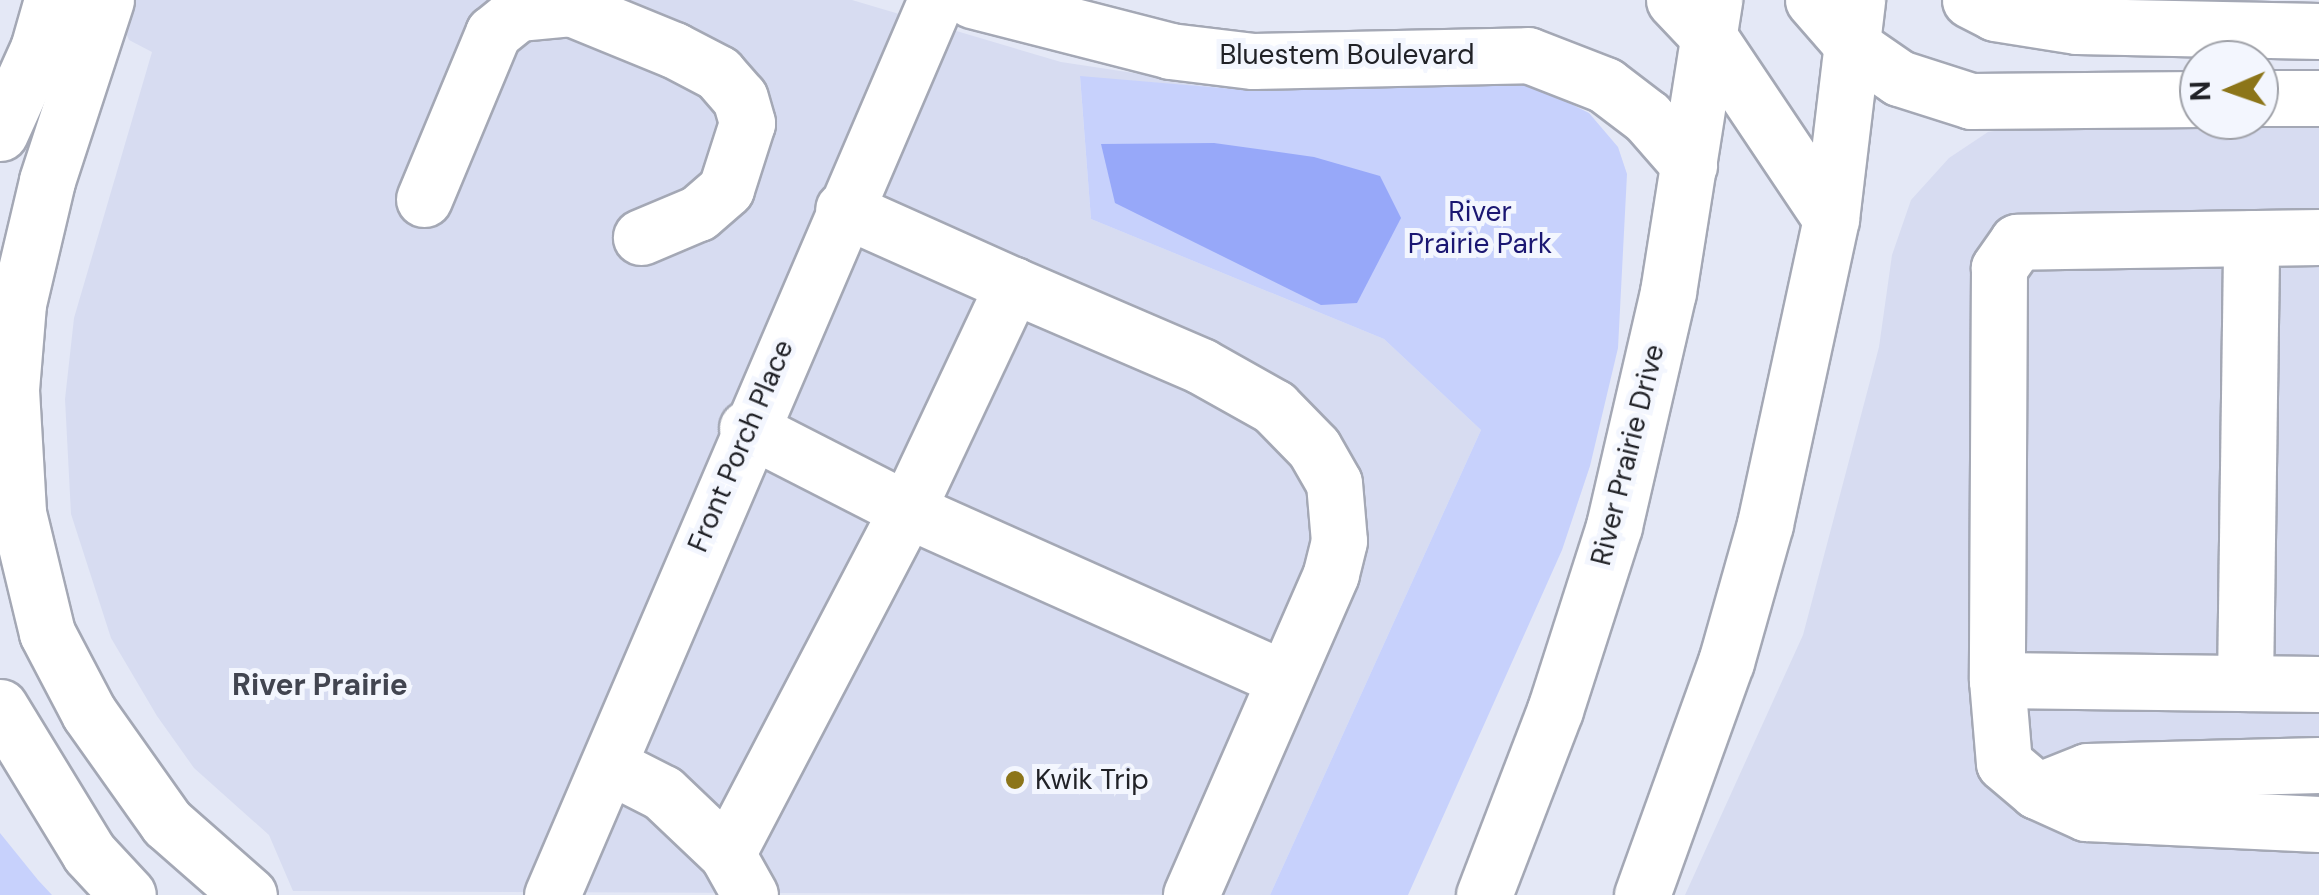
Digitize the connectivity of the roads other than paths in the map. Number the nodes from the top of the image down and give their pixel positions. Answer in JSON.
{"nodes":[{"id":1,"x":52,"y":0,"type":"edge"},
{"id":2,"x":106,"y":0,"type":"edge"},
{"id":3,"x":936,"y":0,"type":"edge"},
{"id":4,"x":972,"y":0,"type":"edge"},
{"id":5,"x":1813,"y":0,"type":"edge"},
{"id":6,"x":1970,"y":0,"type":"edge"},
{"id":7,"x":1699,"y":12,"type":"edge"},
{"id":8,"x":1856,"y":23,"type":"edge"},
{"id":9,"x":2319,"y":31,"type":"edge"},
{"id":10,"x":2279,"y":98,"type":"edge"},
{"id":11,"x":2319,"y":98,"type":"edge"},
{"id":12,"x":2179,"y":99,"type":"edge"},
{"id":13,"x":0,"y":134,"type":"edge"},
{"id":14,"x":1689,"y":165,"type":"junction"},
{"id":15,"x":424,"y":199,"type":"dead end"},
{"id":16,"x":842,"y":209,"type":"junction"},
{"id":17,"x":1831,"y":219,"type":"junction"},
{"id":18,"x":641,"y":237,"type":"dead end"},
{"id":19,"x":2319,"y":237,"type":"edge"},
{"id":20,"x":2251,"y":238,"type":"junction"},
{"id":21,"x":1013,"y":285,"type":"junction"},
{"id":22,"x":747,"y":428,"type":"junction"},
{"id":23,"x":907,"y":510,"type":"junction"},
{"id":24,"x":1283,"y":678,"type":"junction"},
{"id":25,"x":1997,"y":680,"type":"junction"},
{"id":26,"x":2246,"y":683,"type":"junction"},
{"id":27,"x":2319,"y":684,"type":"edge"},
{"id":28,"x":0,"y":708,"type":"edge"},
{"id":29,"x":2319,"y":764,"type":"edge"},
{"id":30,"x":610,"y":766,"type":"junction"},
{"id":31,"x":2036,"y":791,"type":"junction"},
{"id":32,"x":2319,"y":824,"type":"edge"},
{"id":33,"x":738,"y":874,"type":"edge"},
{"id":34,"x":128,"y":895,"type":"edge"},
{"id":35,"x":248,"y":895,"type":"edge"},
{"id":36,"x":552,"y":895,"type":"edge"},
{"id":37,"x":1191,"y":895,"type":"edge"},
{"id":38,"x":1484,"y":895,"type":"edge"},
{"id":39,"x":1642,"y":895,"type":"edge"}],
"edges":[{"from":1,"to":13,"type":"street"},
{"from":2,"to":35,"type":"street"},
{"from":3,"to":16,"type":"street","name":"Front Porch Place"},
{"from":4,"to":14,"type":"street","name":"Bluestem Boulevard"},
{"from":5,"to":8,"type":"street"},
{"from":6,"to":9,"type":"street"},
{"from":7,"to":14,"type":"street","name":"River Prairie Drive"},
{"from":7,"to":17,"type":"street"},
{"from":8,"to":12,"type":"street"},
{"from":8,"to":17,"type":"street"},
{"from":10,"to":11,"type":"street"},
{"from":14,"to":38,"type":"street","name":"River Prairie Drive"},
{"from":15,"to":18,"type":"street"},
{"from":16,"to":21,"type":"street"},
{"from":16,"to":22,"type":"street","name":"Front Porch Place"},
{"from":17,"to":39,"type":"street"},
{"from":19,"to":20,"type":"street"},
{"from":20,"to":25,"type":"street"},
{"from":20,"to":26,"type":"street"},
{"from":21,"to":23,"type":"street"},
{"from":21,"to":24,"type":"street"},
{"from":22,"to":23,"type":"street"},
{"from":22,"to":30,"type":"street","name":"Front Porch Place"},
{"from":23,"to":24,"type":"street"},
{"from":23,"to":33,"type":"street"},
{"from":24,"to":37,"type":"street"},
{"from":25,"to":26,"type":"street"},
{"from":25,"to":31,"type":"street"},
{"from":26,"to":27,"type":"street"},
{"from":28,"to":34,"type":"street"},
{"from":29,"to":31,"type":"street"},
{"from":30,"to":33,"type":"street"},
{"from":30,"to":36,"type":"street","name":"Front Porch Place"},
{"from":31,"to":32,"type":"street"}]}
